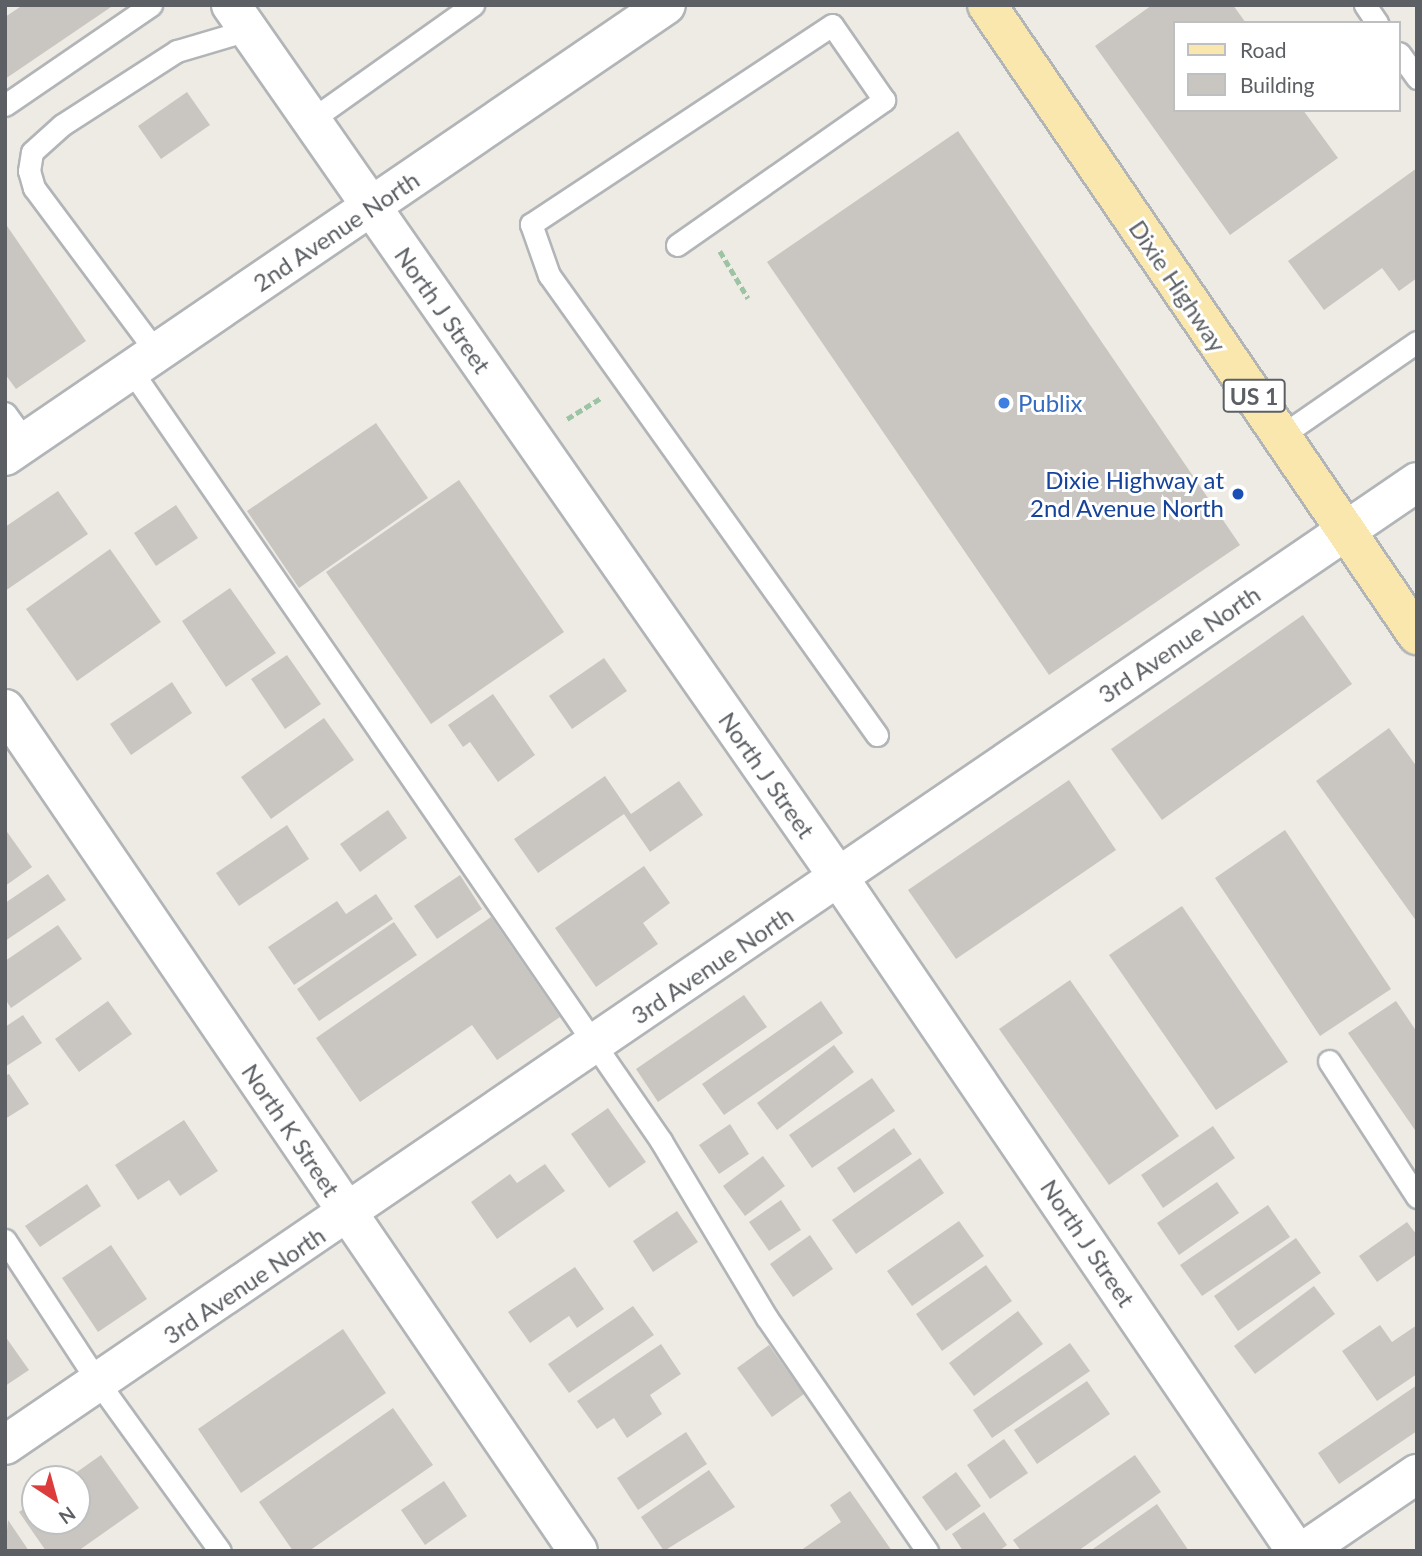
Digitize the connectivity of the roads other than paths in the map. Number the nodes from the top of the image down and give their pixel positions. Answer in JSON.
{"nodes":[{"id":1,"x":151,"y":5,"type":"edge"},
{"id":2,"x":472,"y":5,"type":"edge"},
{"id":3,"x":987,"y":5,"type":"edge"},
{"id":4,"x":1365,"y":5,"type":"edge"},
{"id":5,"x":662,"y":6,"type":"edge"},
{"id":6,"x":240,"y":17,"type":"edge"},
{"id":7,"x":1376,"y":21,"type":"edge"},
{"id":8,"x":1401,"y":56,"type":"edge"},
{"id":9,"x":1417,"y":78,"type":"edge"},
{"id":10,"x":5,"y":104,"type":"edge"},
{"id":11,"x":311,"y":120,"type":"junction"},
{"id":12,"x":371,"y":207,"type":"junction"},
{"id":13,"x":677,"y":245,"type":"dead end"},
{"id":14,"x":1417,"y":342,"type":"edge"},
{"id":15,"x":144,"y":361,"type":"junction"},
{"id":16,"x":1281,"y":436,"type":"junction"},
{"id":17,"x":12,"y":437,"type":"edge"},
{"id":18,"x":1417,"y":482,"type":"edge"},
{"id":19,"x":1346,"y":530,"type":"junction"},
{"id":20,"x":1417,"y":635,"type":"edge"},
{"id":21,"x":5,"y":709,"type":"edge"},
{"id":22,"x":877,"y":735,"type":"dead end"},
{"id":23,"x":839,"y":878,"type":"junction"},
{"id":24,"x":594,"y":1045,"type":"junction"},
{"id":25,"x":1329,"y":1061,"type":"dead end"},
{"id":26,"x":1416,"y":1192,"type":"edge"},
{"id":27,"x":348,"y":1213,"type":"junction"},
{"id":28,"x":5,"y":1240,"type":"edge"},
{"id":29,"x":98,"y":1382,"type":"junction"},
{"id":30,"x":5,"y":1445,"type":"edge"},
{"id":31,"x":1417,"y":1474,"type":"edge"},
{"id":32,"x":220,"y":1551,"type":"edge"},
{"id":33,"x":578,"y":1551,"type":"edge"},
{"id":34,"x":927,"y":1551,"type":"edge"},
{"id":35,"x":1297,"y":1551,"type":"edge"},
{"id":36,"x":1304,"y":1551,"type":"edge"}],
"edges":[{"from":1,"to":10,"type":"lane"},
{"from":2,"to":11,"type":"lane"},
{"from":3,"to":16,"type":"main road","name":"Dixie Highway","number":"US 1"},
{"from":4,"to":7,"type":"lane"},
{"from":5,"to":12,"type":"street","name":"2nd Avenue North"},
{"from":6,"to":11,"type":"street","name":"North J Street"},
{"from":6,"to":15,"type":"lane"},
{"from":8,"to":9,"type":"lane"},
{"from":11,"to":12,"type":"street","name":"North J Street"},
{"from":12,"to":15,"type":"street","name":"2nd Avenue North"},
{"from":12,"to":23,"type":"street","name":"North J Street"},
{"from":13,"to":22,"type":"lane"},
{"from":14,"to":16,"type":"lane"},
{"from":15,"to":17,"type":"street","name":"2nd Avenue North"},
{"from":15,"to":24,"type":"lane"},
{"from":16,"to":19,"type":"main road","name":"Dixie Highway","number":"US 1"},
{"from":18,"to":19,"type":"street","name":"3rd Avenue North"},
{"from":19,"to":20,"type":"main road","name":"Dixie Highway","number":"US 1"},
{"from":19,"to":23,"type":"street","name":"3rd Avenue North"},
{"from":21,"to":27,"type":"street","name":"North K Street"},
{"from":23,"to":24,"type":"street","name":"3rd Avenue North"},
{"from":23,"to":35,"type":"street","name":"North J Street"},
{"from":24,"to":27,"type":"street","name":"3rd Avenue North"},
{"from":24,"to":34,"type":"lane"},
{"from":25,"to":26,"type":"lane"},
{"from":27,"to":29,"type":"street","name":"3rd Avenue North"},
{"from":27,"to":33,"type":"street","name":"North K Street"},
{"from":28,"to":29,"type":"lane"},
{"from":29,"to":30,"type":"street","name":"3rd Avenue North"},
{"from":29,"to":32,"type":"lane"},
{"from":31,"to":36,"type":"street"}]}
